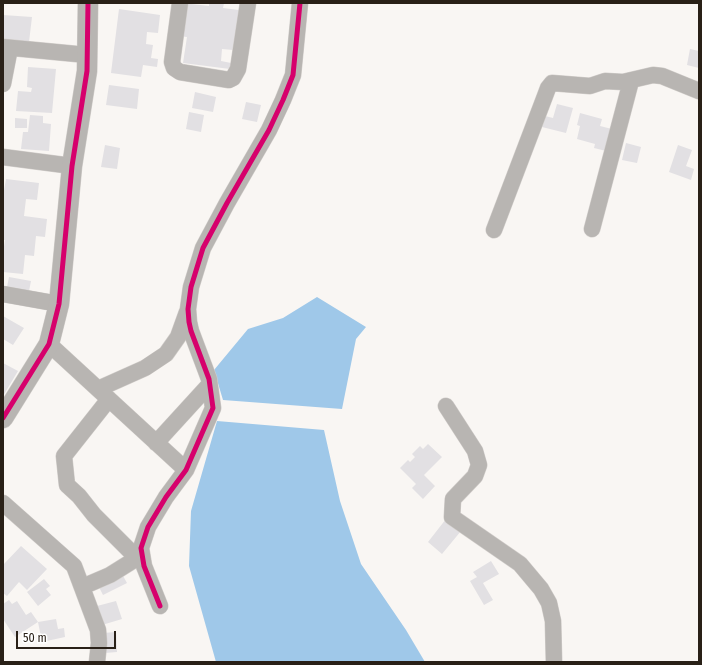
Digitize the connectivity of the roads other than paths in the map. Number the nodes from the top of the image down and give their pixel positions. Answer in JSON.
{"nodes":[{"id":1,"x":88,"y":3,"type":"edge"},
{"id":2,"x":180,"y":3,"type":"edge"},
{"id":3,"x":248,"y":3,"type":"edge"},
{"id":4,"x":300,"y":3,"type":"edge"},
{"id":5,"x":6,"y":48,"type":"edge"},
{"id":6,"x":87,"y":56,"type":"junction"},
{"id":7,"x":631,"y":81,"type":"junction"},
{"id":8,"x":3,"y":84,"type":"edge"},
{"id":9,"x":699,"y":91,"type":"edge"},
{"id":10,"x":3,"y":157,"type":"edge"},
{"id":11,"x":72,"y":166,"type":"junction"},
{"id":12,"x":592,"y":228,"type":"dead end"},
{"id":13,"x":494,"y":230,"type":"dead end"},
{"id":14,"x":3,"y":294,"type":"edge"},
{"id":15,"x":59,"y":304,"type":"junction"},
{"id":16,"x":188,"y":309,"type":"junction"},
{"id":17,"x":49,"y":344,"type":"junction"},
{"id":18,"x":210,"y":385,"type":"junction"},
{"id":19,"x":103,"y":394,"type":"junction"},
{"id":20,"x":446,"y":406,"type":"dead end"},
{"id":21,"x":3,"y":418,"type":"edge"},
{"id":22,"x":156,"y":443,"type":"junction"},
{"id":23,"x":186,"y":470,"type":"junction"},
{"id":24,"x":3,"y":503,"type":"edge"},
{"id":25,"x":140,"y":556,"type":"junction"},
{"id":26,"x":82,"y":586,"type":"junction"},
{"id":27,"x":160,"y":606,"type":"dead end"},
{"id":28,"x":97,"y":662,"type":"edge"},
{"id":29,"x":554,"y":662,"type":"edge"}],
"edges":[{"from":1,"to":6,"type":"street"},
{"from":2,"to":3,"type":"street"},
{"from":4,"to":16,"type":"street"},
{"from":5,"to":6,"type":"street"},
{"from":5,"to":8,"type":"street"},
{"from":6,"to":11,"type":"street"},
{"from":7,"to":9,"type":"street"},
{"from":7,"to":12,"type":"street"},
{"from":7,"to":13,"type":"street"},
{"from":10,"to":11,"type":"street"},
{"from":11,"to":15,"type":"street"},
{"from":14,"to":15,"type":"street"},
{"from":15,"to":17,"type":"street"},
{"from":16,"to":18,"type":"street"},
{"from":16,"to":19,"type":"street"},
{"from":17,"to":19,"type":"street"},
{"from":17,"to":21,"type":"street"},
{"from":18,"to":22,"type":"street"},
{"from":18,"to":23,"type":"street"},
{"from":19,"to":22,"type":"street"},
{"from":19,"to":25,"type":"street"},
{"from":20,"to":29,"type":"street"},
{"from":22,"to":23,"type":"street"},
{"from":23,"to":25,"type":"street"},
{"from":24,"to":26,"type":"street"},
{"from":25,"to":26,"type":"street"},
{"from":25,"to":27,"type":"street"},
{"from":26,"to":28,"type":"street"}]}
